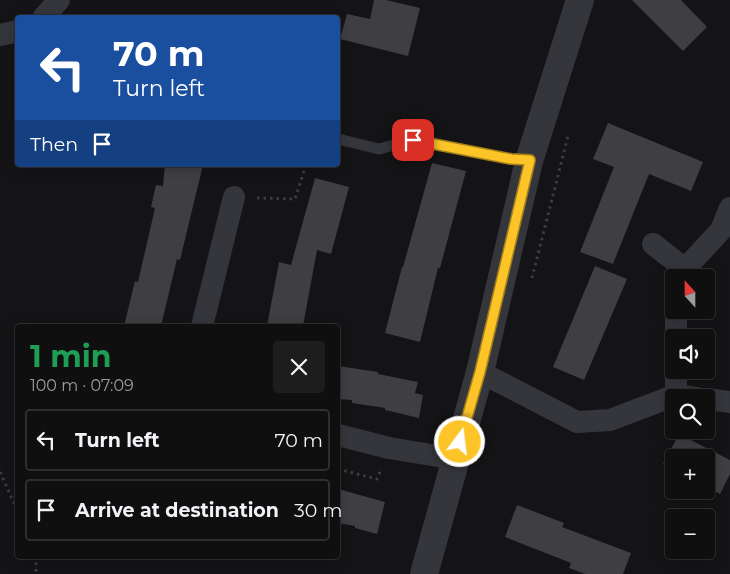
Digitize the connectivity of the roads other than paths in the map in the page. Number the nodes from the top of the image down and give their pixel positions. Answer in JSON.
{"nodes":[{"id":1,"x":59,"y":0,"type":"edge"},
{"id":2,"x":580,"y":0,"type":"edge"},
{"id":3,"x":46,"y":15,"type":"edge"},
{"id":4,"x":15,"y":32,"type":"edge"},
{"id":5,"x":0,"y":35,"type":"edge"},
{"id":6,"x":340,"y":139,"type":"edge"},
{"id":7,"x":530,"y":160,"type":"junction"},
{"id":8,"x":234,"y":197,"type":"road end"},
{"id":9,"x":730,"y":208,"type":"edge"},
{"id":10,"x":653,"y":244,"type":"dead end"},
{"id":11,"x":680,"y":269,"type":"edge"},
{"id":12,"x":687,"y":269,"type":"edge"},
{"id":13,"x":202,"y":324,"type":"edge"},
{"id":14,"x":480,"y":372,"type":"junction"},
{"id":15,"x":715,"y":400,"type":"edge"},
{"id":16,"x":730,"y":402,"type":"edge"},
{"id":17,"x":665,"y":403,"type":"edge"},
{"id":18,"x":340,"y":436,"type":"edge"},
{"id":19,"x":456,"y":459,"type":"junction"},
{"id":20,"x":424,"y":574,"type":"edge"}],
"edges":[{"from":1,"to":3,"type":"street"},
{"from":2,"to":7,"type":"street"},
{"from":4,"to":5,"type":"street"},
{"from":6,"to":7,"type":"lane"},
{"from":7,"to":14,"type":"street"},
{"from":8,"to":13,"type":"street"},
{"from":9,"to":12,"type":"street"},
{"from":10,"to":11,"type":"street"},
{"from":14,"to":17,"type":"street"},
{"from":14,"to":19,"type":"street"},
{"from":15,"to":16,"type":"street"},
{"from":18,"to":19,"type":"street"},
{"from":19,"to":20,"type":"street"}]}
